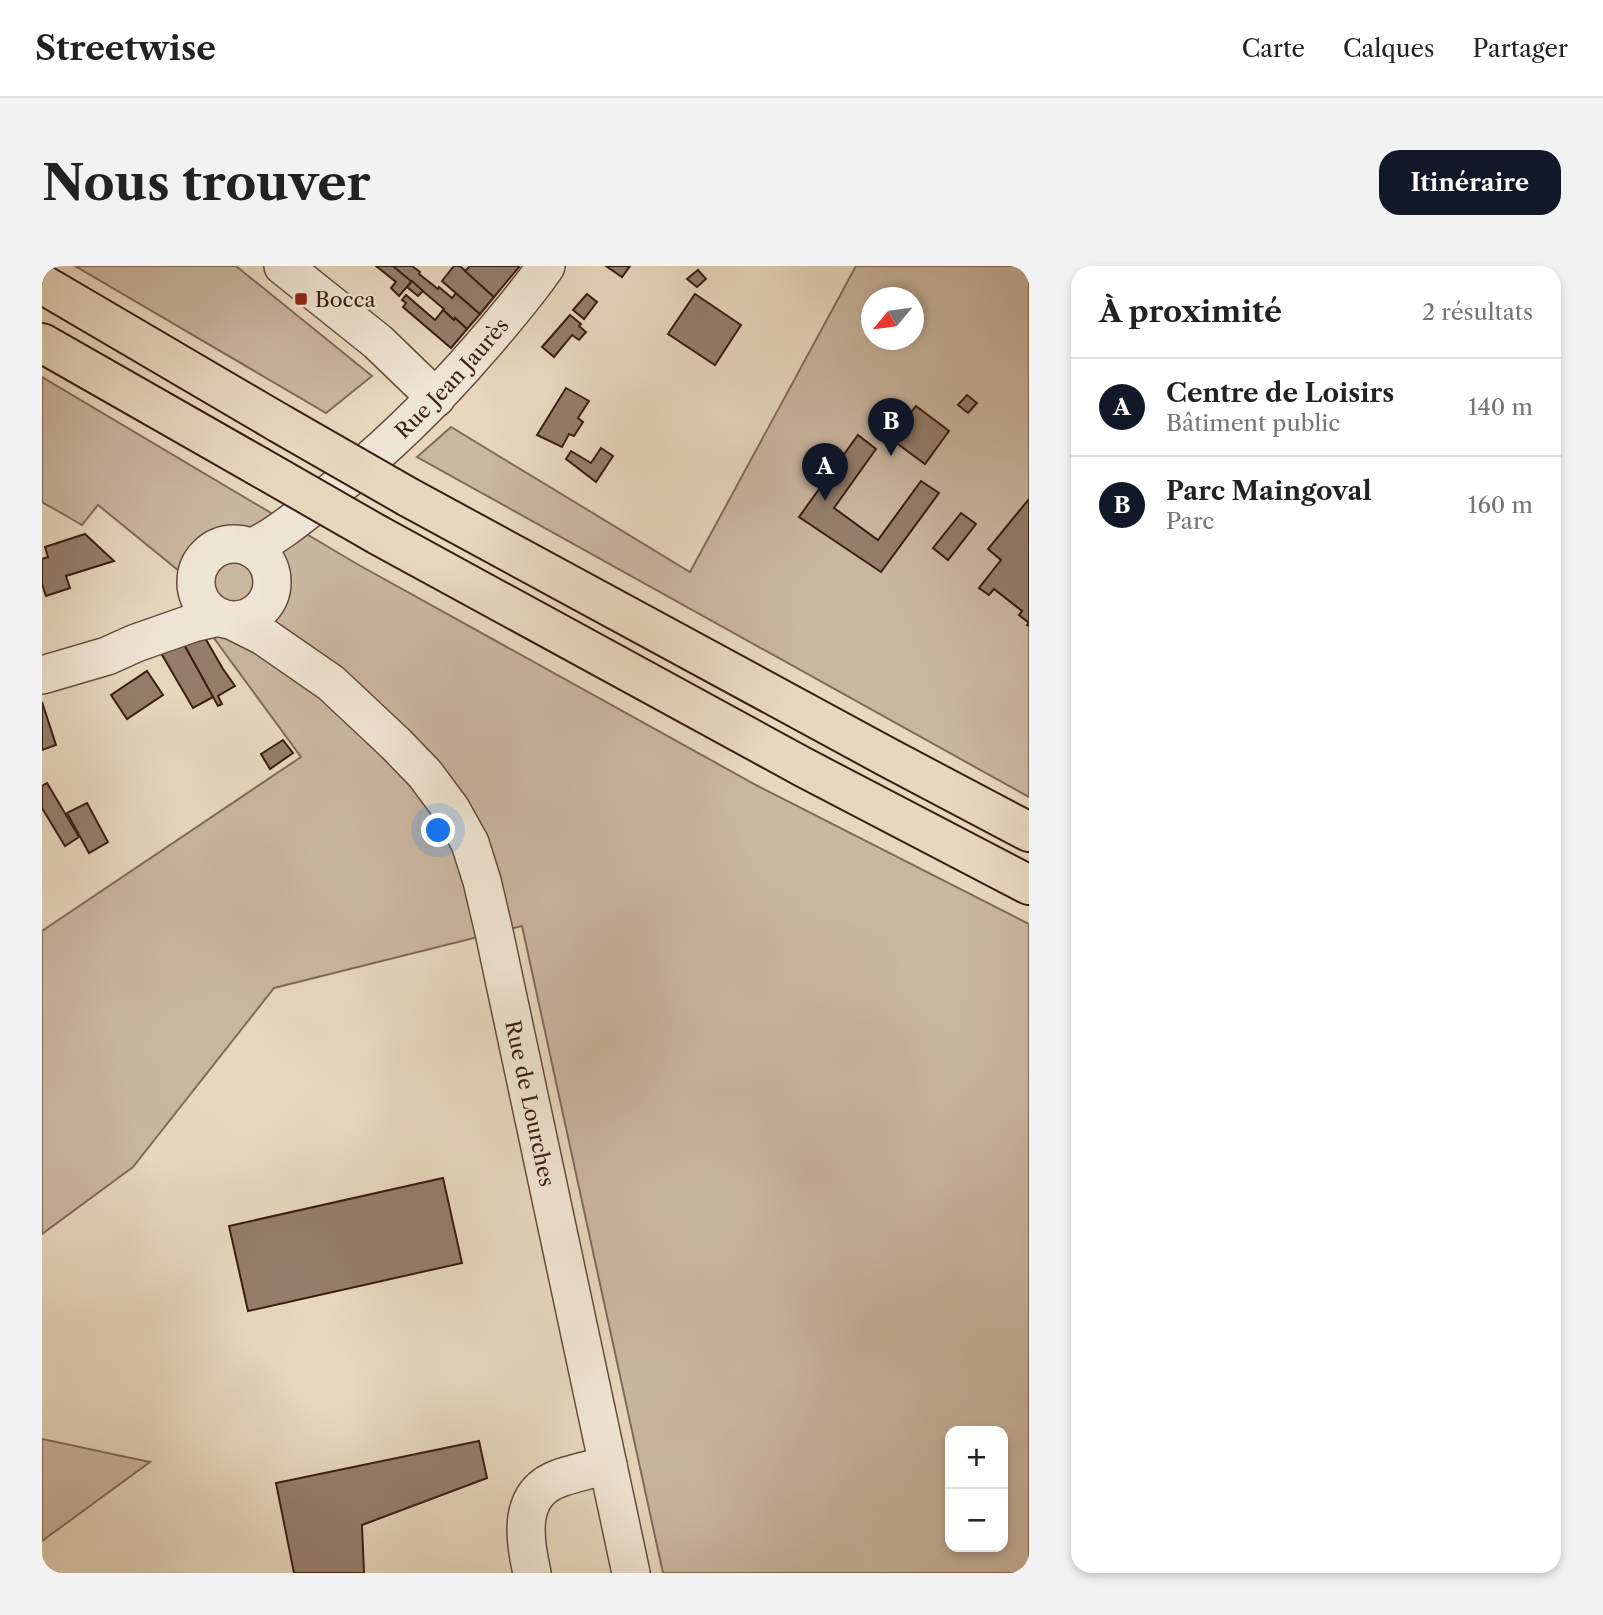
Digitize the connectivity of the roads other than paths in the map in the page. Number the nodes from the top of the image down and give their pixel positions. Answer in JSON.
{"nodes":[{"id":1,"x":283,"y":266,"type":"edge"},
{"id":2,"x":546,"y":266,"type":"edge"},
{"id":3,"x":42,"y":284,"type":"edge"},
{"id":4,"x":42,"y":343,"type":"edge"},
{"id":5,"x":436,"y":398,"type":"junction"},
{"id":6,"x":348,"y":480,"type":"junction"},
{"id":7,"x":251,"y":548,"type":"junction"},
{"id":8,"x":196,"y":580,"type":"junction"},
{"id":9,"x":272,"y":584,"type":"junction"},
{"id":10,"x":226,"y":619,"type":"junction"},
{"id":11,"x":136,"y":643,"type":"junction"},
{"id":12,"x":42,"y":675,"type":"edge"},
{"id":13,"x":331,"y":683,"type":"junction"},
{"id":14,"x":1029,"y":832,"type":"edge"},
{"id":15,"x":1029,"y":885,"type":"edge"},
{"id":16,"x":608,"y":1465,"type":"junction"},
{"id":17,"x":532,"y":1573,"type":"edge"},
{"id":18,"x":631,"y":1573,"type":"edge"}],
"edges":[{"from":1,"to":5,"type":"street"},
{"from":2,"to":5,"type":"street","name":"Rue Jean Jaurès"},
{"from":3,"to":14,"type":"highway","bridge":true},
{"from":4,"to":15,"type":"highway","bridge":true},
{"from":5,"to":6,"type":"street","name":"Rue Jean Jaurès"},
{"from":6,"to":7,"type":"street","name":"Rue Jean Jaurès"},
{"from":6,"to":9,"type":"street","name":"Rue Jean Jaurès"},
{"from":7,"to":8,"type":"street"},
{"from":7,"to":9,"type":"street"},
{"from":8,"to":10,"type":"street"},
{"from":8,"to":11,"type":"street"},
{"from":9,"to":10,"type":"street"},
{"from":9,"to":13,"type":"street","name":"Rue de Lourches"},
{"from":10,"to":11,"type":"street"},
{"from":10,"to":13,"type":"street","name":"Rue de Lourches"},
{"from":11,"to":12,"type":"street"},
{"from":13,"to":16,"type":"street","name":"Rue de Lourches"},
{"from":16,"to":17,"type":"street"},
{"from":16,"to":18,"type":"street","name":"Rue de Lourches"}]}
